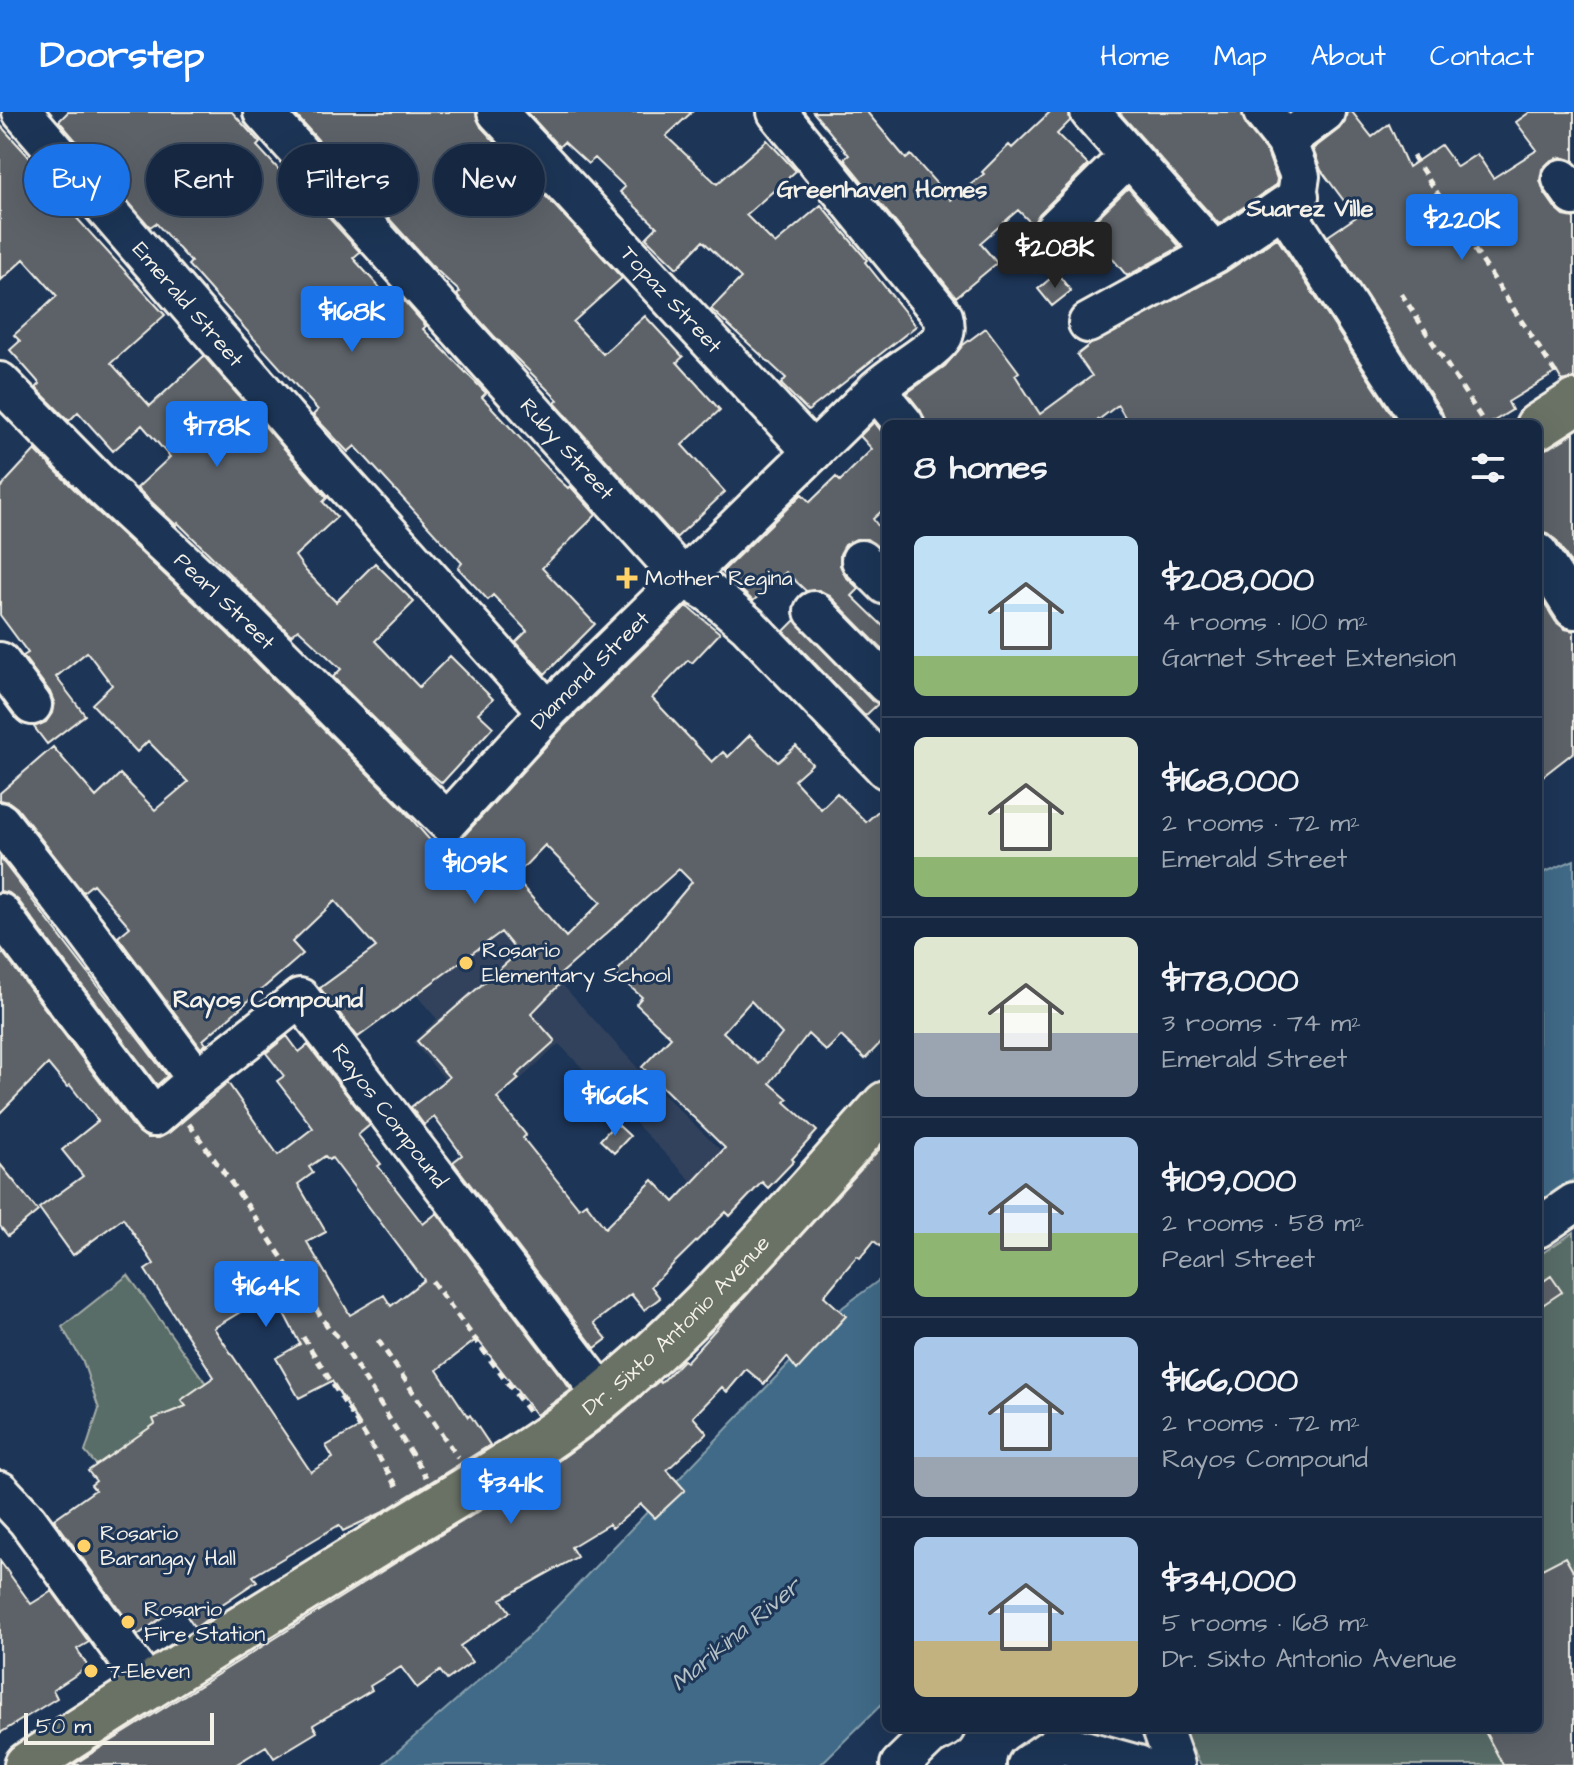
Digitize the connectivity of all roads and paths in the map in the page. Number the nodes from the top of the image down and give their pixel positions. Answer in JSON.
{"nodes":[{"id":1,"x":22,"y":112,"type":"edge"},
{"id":2,"x":263,"y":112,"type":"edge"},
{"id":3,"x":497,"y":112,"type":"edge"},
{"id":4,"x":777,"y":112,"type":"edge"},
{"id":5,"x":1090,"y":112,"type":"edge"},
{"id":6,"x":1325,"y":112,"type":"edge"},
{"id":7,"x":1274,"y":126,"type":"edge"},
{"id":8,"x":1129,"y":156,"type":"junction"},
{"id":9,"x":1413,"y":156,"type":"dead end"},
{"id":10,"x":1299,"y":196,"type":"junction"},
{"id":11,"x":1054,"y":230,"type":"dead end"},
{"id":12,"x":1215,"y":253,"type":"junction"},
{"id":13,"x":1401,"y":293,"type":"dead end"},
{"id":14,"x":1088,"y":323,"type":"dead end"},
{"id":15,"x":0,"y":382,"type":"edge"},
{"id":16,"x":876,"y":390,"type":"junction"},
{"id":17,"x":1567,"y":391,"type":"edge"},
{"id":18,"x":901,"y":420,"type":"edge"},
{"id":19,"x":1421,"y":420,"type":"edge"},
{"id":20,"x":1482,"y":420,"type":"edge"},
{"id":21,"x":1542,"y":421,"type":"edge"},
{"id":22,"x":813,"y":452,"type":"junction"},
{"id":23,"x":1542,"y":559,"type":"edge"},
{"id":24,"x":683,"y":578,"type":"junction"},
{"id":25,"x":1574,"y":609,"type":"edge"},
{"id":26,"x":814,"y":611,"type":"dead end"},
{"id":27,"x":0,"y":662,"type":"edge"},
{"id":28,"x":882,"y":680,"type":"edge"},
{"id":29,"x":32,"y":705,"type":"dead end"},
{"id":30,"x":548,"y":711,"type":"junction"},
{"id":31,"x":882,"y":765,"type":"edge"},
{"id":32,"x":0,"y":822,"type":"edge"},
{"id":33,"x":447,"y":822,"type":"joint"},
{"id":34,"x":5,"y":932,"type":"edge"},
{"id":35,"x":197,"y":1079,"type":"junction"},
{"id":36,"x":882,"y":1108,"type":"edge"},
{"id":37,"x":186,"y":1120,"type":"dead end"},
{"id":38,"x":1574,"y":1203,"type":"edge"},
{"id":39,"x":1542,"y":1225,"type":"edge"},
{"id":40,"x":432,"y":1281,"type":"dead end"},
{"id":41,"x":303,"y":1337,"type":"dead end"},
{"id":42,"x":378,"y":1340,"type":"dead end"},
{"id":43,"x":603,"y":1395,"type":"junction"},
{"id":44,"x":548,"y":1437,"type":"junction"},
{"id":45,"x":461,"y":1462,"type":"dead end"},
{"id":46,"x":0,"y":1491,"type":"edge"},
{"id":47,"x":430,"y":1511,"type":"junction"},
{"id":48,"x":148,"y":1686,"type":"junction"},
{"id":49,"x":938,"y":1732,"type":"edge"},
{"id":50,"x":1163,"y":1732,"type":"edge"},
{"id":51,"x":27,"y":1765,"type":"edge"},
{"id":52,"x":900,"y":1765,"type":"edge"},
{"id":53,"x":1027,"y":1765,"type":"edge"},
{"id":54,"x":1138,"y":1765,"type":"edge"},
{"id":55,"x":1175,"y":1765,"type":"edge"}],
"edges":[{"from":1,"to":30,"type":"street","name":"Emerald Street"},
{"from":2,"to":24,"type":"street","name":"Ruby Street"},
{"from":3,"to":22,"type":"street","name":"Topaz Street"},
{"from":4,"to":16,"type":"street","name":"Diamond Street"},
{"from":5,"to":8,"type":"street"},
{"from":6,"to":7,"type":"street"},
{"from":7,"to":10,"type":"street"},
{"from":8,"to":11,"type":"street"},
{"from":8,"to":12,"type":"street"},
{"from":9,"to":17,"type":"path"},
{"from":10,"to":12,"type":"street"},
{"from":10,"to":19,"type":"street"},
{"from":12,"to":14,"type":"street"},
{"from":13,"to":20,"type":"path"},
{"from":15,"to":33,"type":"street","name":"Pearl Street"},
{"from":16,"to":18,"type":"street"},
{"from":16,"to":22,"type":"street","name":"Diamond Street"},
{"from":17,"to":21,"type":"main road"},
{"from":22,"to":24,"type":"street","name":"Diamond Street"},
{"from":23,"to":25,"type":"street"},
{"from":24,"to":30,"type":"street","name":"Diamond Street"},
{"from":24,"to":31,"type":"street","name":"Ruby Street"},
{"from":26,"to":28,"type":"street"},
{"from":27,"to":29,"type":"street"},
{"from":30,"to":33,"type":"street","name":"Diamond Street"},
{"from":32,"to":35,"type":"street"},
{"from":34,"to":35,"type":"street","name":"Rayos Compound"},
{"from":35,"to":43,"type":"street","name":"Rayos Compound"},
{"from":36,"to":43,"type":"main road","name":"Dr. Sixto Antonio Avenue"},
{"from":37,"to":47,"type":"path"},
{"from":38,"to":39,"type":"street"},
{"from":40,"to":44,"type":"path"},
{"from":41,"to":47,"type":"path"},
{"from":42,"to":45,"type":"path"},
{"from":43,"to":44,"type":"main road","name":"Dr. Sixto Antonio Avenue"},
{"from":44,"to":47,"type":"main road","name":"Dr. Sixto Antonio Avenue"},
{"from":46,"to":48,"type":"street"},
{"from":47,"to":48,"type":"main road","name":"Dr. Sixto Antonio Avenue"},
{"from":48,"to":51,"type":"main road","name":"Dr. Sixto Antonio Avenue"},
{"from":49,"to":52,"type":"street"},
{"from":50,"to":55,"type":"street"},
{"from":53,"to":54,"type":"street"}]}
